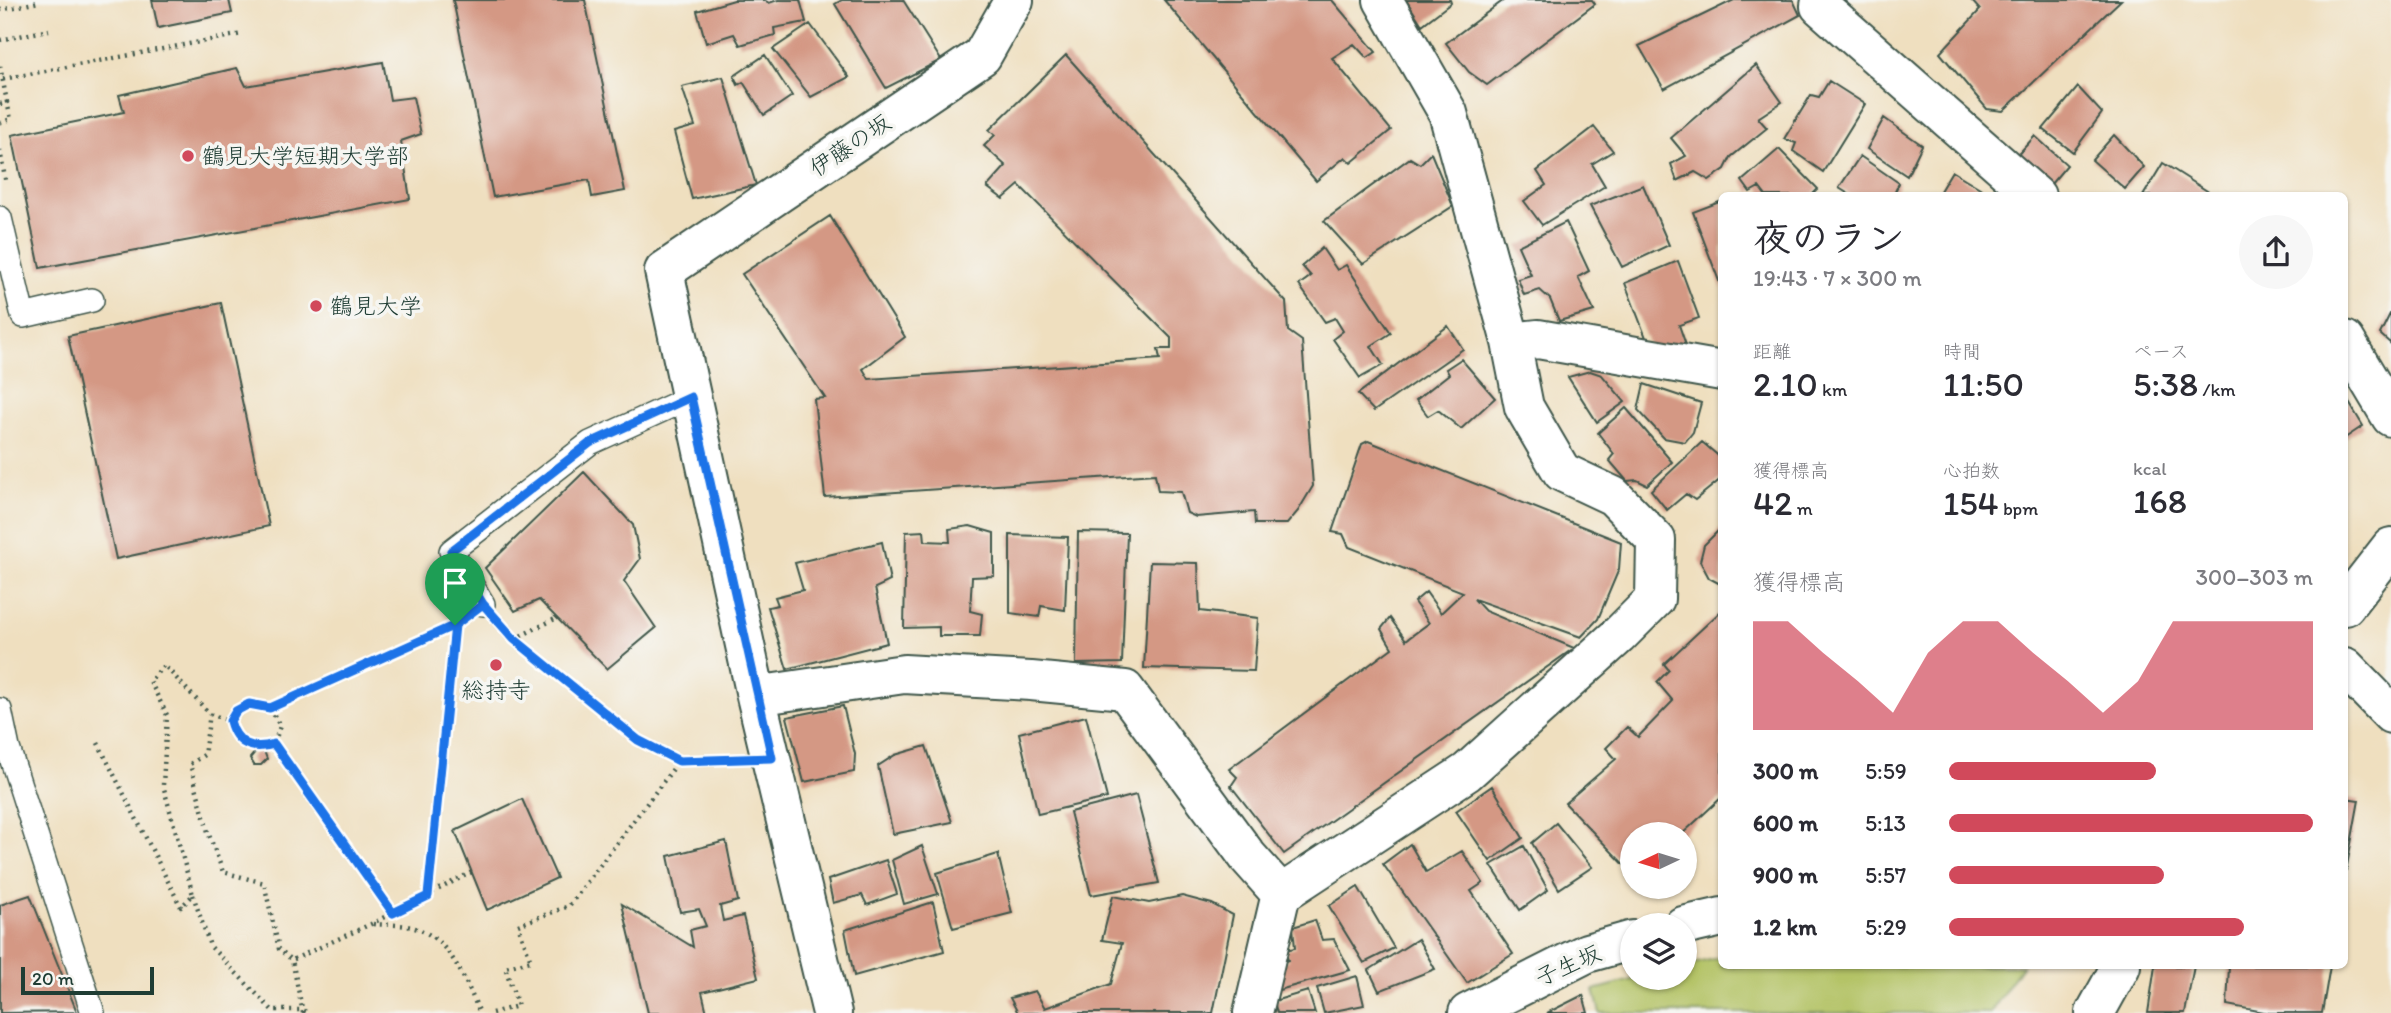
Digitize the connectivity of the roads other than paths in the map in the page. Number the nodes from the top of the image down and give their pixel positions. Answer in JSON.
{"nodes":[{"id":1,"x":1014,"y":0,"type":"edge"},
{"id":2,"x":1383,"y":0,"type":"edge"},
{"id":3,"x":1821,"y":0,"type":"edge"},
{"id":4,"x":2031,"y":192,"type":"edge"},
{"id":5,"x":0,"y":218,"type":"edge"},
{"id":6,"x":92,"y":300,"type":"dead end"},
{"id":7,"x":1511,"y":342,"type":"junction"},
{"id":8,"x":2348,"y":345,"type":"edge"},
{"id":9,"x":1718,"y":370,"type":"edge"},
{"id":10,"x":691,"y":397,"type":"junction"},
{"id":11,"x":2391,"y":417,"type":"edge"},
{"id":12,"x":2391,"y":547,"type":"edge"},
{"id":13,"x":2348,"y":602,"type":"edge"},
{"id":14,"x":483,"y":604,"type":"road end"},
{"id":15,"x":2348,"y":670,"type":"edge"},
{"id":16,"x":757,"y":696,"type":"junction"},
{"id":17,"x":0,"y":710,"type":"edge"},
{"id":18,"x":2391,"y":714,"type":"edge"},
{"id":19,"x":1281,"y":894,"type":"junction"},
{"id":20,"x":1718,"y":919,"type":"edge"},
{"id":21,"x":1697,"y":923,"type":"edge"},
{"id":22,"x":1620,"y":944,"type":"edge"},
{"id":23,"x":2119,"y":969,"type":"edge"},
{"id":24,"x":93,"y":1013,"type":"edge"},
{"id":25,"x":832,"y":1013,"type":"edge"},
{"id":26,"x":1253,"y":1013,"type":"edge"},
{"id":27,"x":1468,"y":1013,"type":"edge"},
{"id":28,"x":2095,"y":1013,"type":"edge"}],
"edges":[{"from":1,"to":10,"type":"street","name":"伊藤の坂"},
{"from":2,"to":7,"type":"street"},
{"from":3,"to":4,"type":"street"},
{"from":5,"to":6,"type":"lane"},
{"from":7,"to":9,"type":"street"},
{"from":7,"to":19,"type":"street"},
{"from":8,"to":11,"type":"street"},
{"from":10,"to":14,"type":"lane"},
{"from":10,"to":16,"type":"street"},
{"from":12,"to":13,"type":"street"},
{"from":15,"to":18,"type":"street"},
{"from":16,"to":19,"type":"street"},
{"from":16,"to":25,"type":"street"},
{"from":17,"to":24,"type":"lane"},
{"from":19,"to":26,"type":"street"},
{"from":20,"to":21,"type":"street"},
{"from":22,"to":27,"type":"street","name":"子生坂"},
{"from":23,"to":28,"type":"street"}]}
